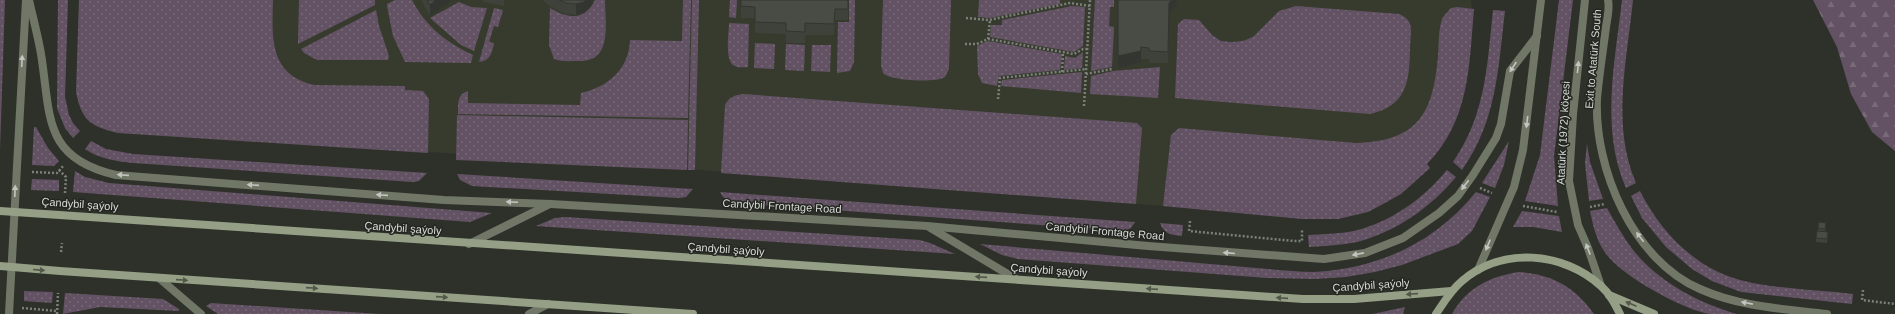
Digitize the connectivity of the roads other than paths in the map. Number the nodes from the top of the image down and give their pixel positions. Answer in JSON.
{"nodes":[{"id":1,"x":26,"y":0,"type":"edge"},
{"id":2,"x":30,"y":0,"type":"edge"},
{"id":3,"x":1541,"y":0,"type":"edge"},
{"id":4,"x":1585,"y":0,"type":"edge"},
{"id":5,"x":1608,"y":0,"type":"edge"},
{"id":6,"x":1536,"y":36,"type":"junction"},
{"id":7,"x":551,"y":204,"type":"junction"},
{"id":8,"x":0,"y":211,"type":"edge"},
{"id":9,"x":14,"y":212,"type":"junction"},
{"id":10,"x":927,"y":226,"type":"junction"},
{"id":11,"x":469,"y":244,"type":"junction"},
{"id":12,"x":0,"y":266,"type":"edge"},
{"id":13,"x":12,"y":267,"type":"junction"},
{"id":14,"x":1478,"y":270,"type":"junction"},
{"id":15,"x":159,"y":278,"type":"junction"},
{"id":16,"x":1016,"y":279,"type":"junction"},
{"id":17,"x":1601,"y":286,"type":"junction"},
{"id":18,"x":1451,"y":291,"type":"junction"},
{"id":19,"x":1609,"y":295,"type":"junction"},
{"id":20,"x":548,"y":304,"type":"junction"},
{"id":21,"x":9,"y":314,"type":"edge"},
{"id":22,"x":201,"y":314,"type":"edge"},
{"id":23,"x":529,"y":314,"type":"edge"},
{"id":24,"x":693,"y":314,"type":"edge"},
{"id":25,"x":1436,"y":314,"type":"edge"},
{"id":26,"x":1620,"y":314,"type":"edge"},
{"id":27,"x":1654,"y":314,"type":"edge"},
{"id":28,"x":1827,"y":314,"type":"edge"}],
"edges":[{"from":9,"to":1,"type":"street","one_way":true},
{"from":7,"to":2,"type":"street","name":"Candybil Frontage Road","one_way":true},
{"from":3,"to":6,"type":"street"},
{"from":17,"to":4,"type":"street","name":"Atatürk (1972) köçesi","one_way":true},
{"from":28,"to":5,"type":"street","name":"Exit to Atatürk South","one_way":true},
{"from":6,"to":10,"type":"street","name":"Candybil Frontage Road","one_way":true},
{"from":6,"to":14,"type":"street","one_way":true},
{"from":7,"to":10,"type":"street","name":"Candybil Frontage Road"},
{"from":7,"to":11,"type":"street"},
{"from":8,"to":9,"type":"main road","name":"Çandybil şaýoly"},
{"from":9,"to":11,"type":"main road","name":"Çandybil şaýoly"},
{"from":9,"to":13,"type":"street"},
{"from":10,"to":16,"type":"street"},
{"from":16,"to":11,"type":"main road","name":"Çandybil şaýoly","one_way":true},
{"from":12,"to":13,"type":"main road"},
{"from":13,"to":15,"type":"main road","one_way":true},
{"from":13,"to":21,"type":"street"},
{"from":14,"to":17,"type":"main road"},
{"from":14,"to":18,"type":"main road"},
{"from":15,"to":20,"type":"main road","one_way":true},
{"from":15,"to":22,"type":"street"},
{"from":18,"to":16,"type":"main road","name":"Çandybil şaýoly","one_way":true},
{"from":17,"to":19,"type":"main road"},
{"from":18,"to":25,"type":"main road"},
{"from":19,"to":26,"type":"main road"},
{"from":27,"to":19,"type":"main road","one_way":true},
{"from":20,"to":23,"type":"street"},
{"from":20,"to":24,"type":"main road"}]}
